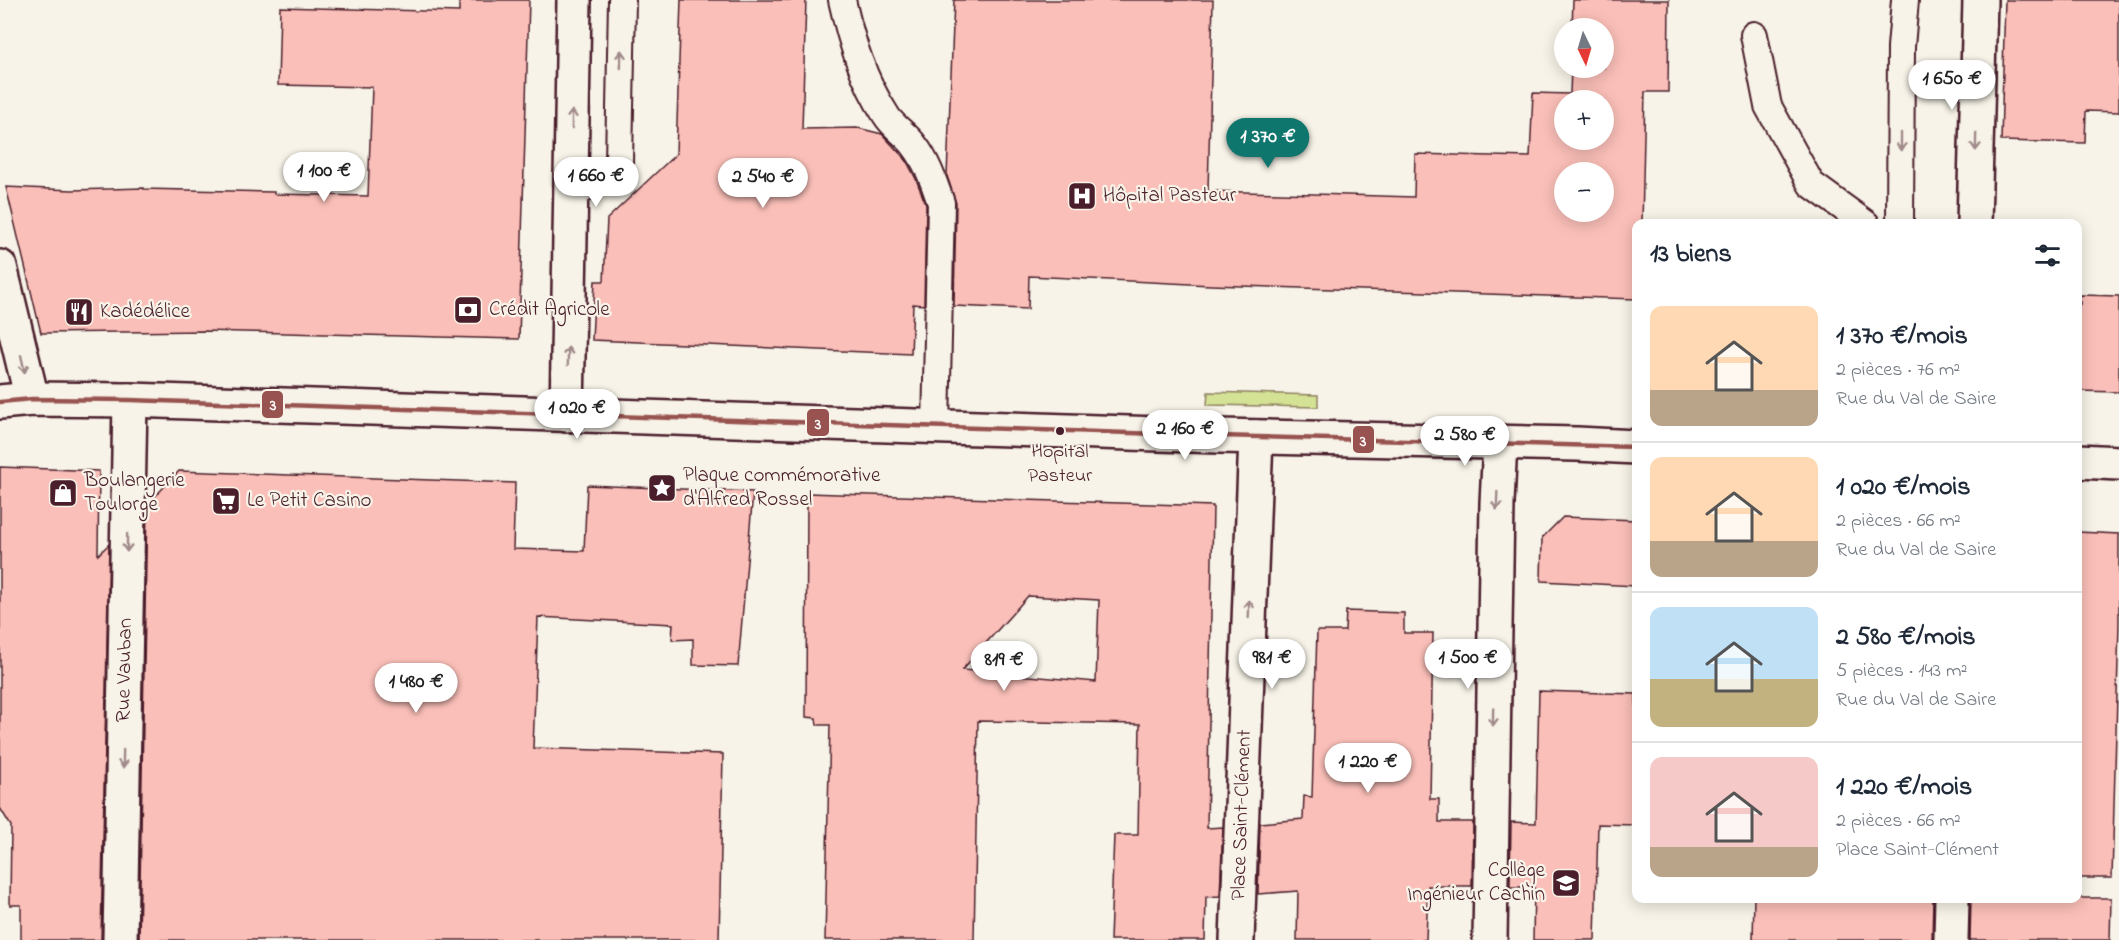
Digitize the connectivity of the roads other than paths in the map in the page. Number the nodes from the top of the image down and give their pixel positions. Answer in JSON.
{"nodes":[{"id":1,"x":574,"y":0,"type":"edge"},
{"id":2,"x":622,"y":0,"type":"edge"},
{"id":3,"x":842,"y":0,"type":"edge"},
{"id":4,"x":1905,"y":0,"type":"edge"},
{"id":5,"x":1980,"y":0,"type":"edge"},
{"id":6,"x":1754,"y":34,"type":"dead end"},
{"id":7,"x":571,"y":198,"type":"junction"},
{"id":8,"x":1859,"y":219,"type":"edge"},
{"id":9,"x":1900,"y":219,"type":"edge"},
{"id":10,"x":1974,"y":219,"type":"edge"},
{"id":11,"x":0,"y":267,"type":"edge"},
{"id":12,"x":16,"y":400,"type":"edge"},
{"id":13,"x":130,"y":400,"type":"junction"},
{"id":14,"x":567,"y":415,"type":"junction"},
{"id":15,"x":936,"y":427,"type":"junction"},
{"id":16,"x":1256,"y":437,"type":"junction"},
{"id":17,"x":1500,"y":442,"type":"junction"},
{"id":18,"x":1632,"y":447,"type":"edge"},
{"id":19,"x":2082,"y":462,"type":"edge"},
{"id":20,"x":2119,"y":463,"type":"edge"},
{"id":21,"x":1952,"y":903,"type":"edge"},
{"id":22,"x":120,"y":940,"type":"edge"},
{"id":23,"x":1237,"y":940,"type":"edge"},
{"id":24,"x":1490,"y":940,"type":"edge"},
{"id":25,"x":1951,"y":940,"type":"edge"}],
"edges":[{"from":7,"to":1,"type":"street","one_way":true},
{"from":7,"to":2,"type":"lane","one_way":true},
{"from":3,"to":15,"type":"lane"},
{"from":4,"to":9,"type":"lane","one_way":true},
{"from":5,"to":10,"type":"street","one_way":true},
{"from":6,"to":8,"type":"lane"},
{"from":14,"to":7,"type":"street","one_way":true},
{"from":11,"to":12,"type":"street","one_way":true},
{"from":12,"to":13,"type":"street"},
{"from":13,"to":14,"type":"street"},
{"from":13,"to":22,"type":"street","name":"Rue Vauban","one_way":true},
{"from":14,"to":15,"type":"street"},
{"from":15,"to":16,"type":"street"},
{"from":16,"to":17,"type":"street"},
{"from":23,"to":16,"type":"street","name":"Place Saint-Clément","one_way":true},
{"from":17,"to":18,"type":"street"},
{"from":17,"to":24,"type":"street","one_way":true},
{"from":19,"to":20,"type":"street"},
{"from":21,"to":25,"type":"street"}]}
